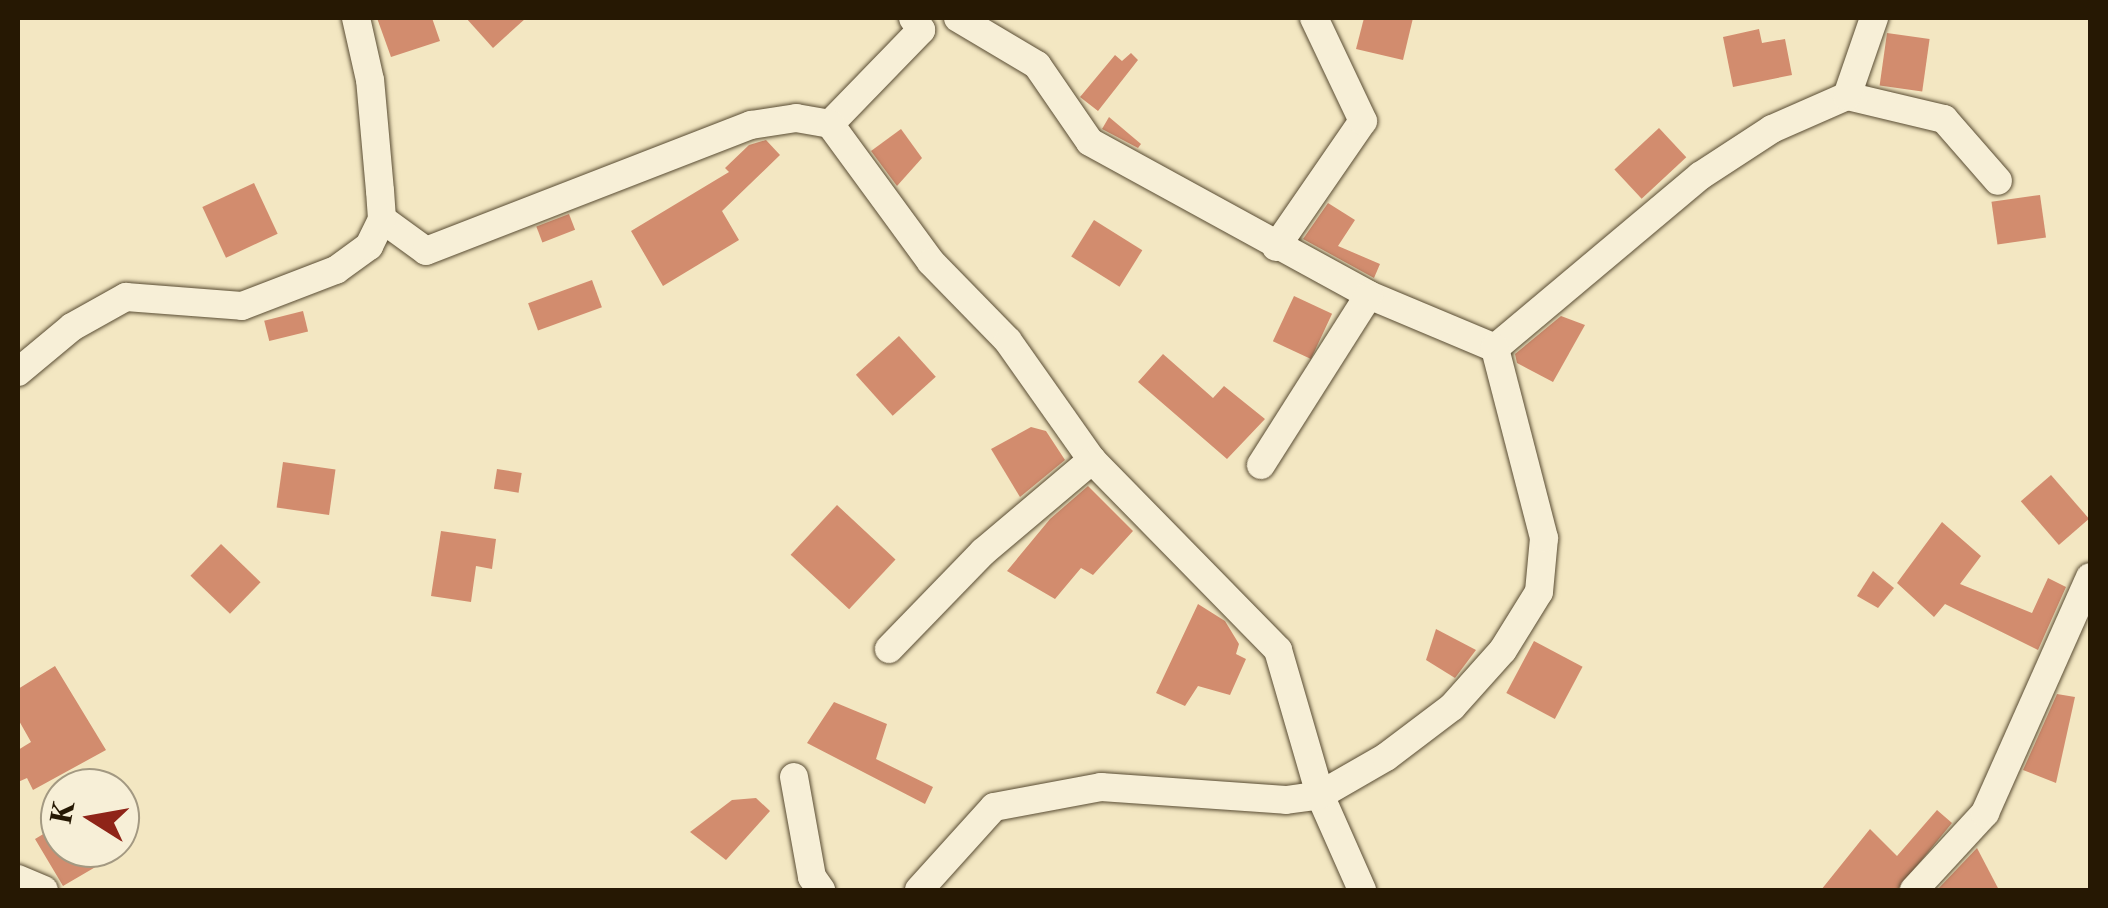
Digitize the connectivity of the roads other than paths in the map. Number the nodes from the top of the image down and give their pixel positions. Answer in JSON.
{"nodes":[{"id":1,"x":356,"y":18,"type":"edge"},
{"id":2,"x":913,"y":18,"type":"edge"},
{"id":3,"x":958,"y":18,"type":"edge"},
{"id":4,"x":1314,"y":18,"type":"edge"},
{"id":5,"x":1874,"y":18,"type":"edge"},
{"id":6,"x":1846,"y":96,"type":"junction"},
{"id":7,"x":830,"y":124,"type":"junction"},
{"id":8,"x":1998,"y":180,"type":"dead end"},
{"id":9,"x":382,"y":219,"type":"junction"},
{"id":10,"x":1276,"y":247,"type":"junction"},
{"id":11,"x":1369,"y":295,"type":"junction"},
{"id":12,"x":1494,"y":348,"type":"junction"},
{"id":13,"x":18,"y":372,"type":"edge"},
{"id":14,"x":1092,"y":460,"type":"junction"},
{"id":15,"x":1261,"y":465,"type":"dead end"},
{"id":16,"x":2090,"y":576,"type":"edge"},
{"id":17,"x":889,"y":648,"type":"dead end"},
{"id":18,"x":794,"y":777,"type":"dead end"},
{"id":19,"x":1320,"y":795,"type":"junction"},
{"id":20,"x":18,"y":879,"type":"edge"},
{"id":21,"x":44,"y":890,"type":"edge"},
{"id":22,"x":821,"y":890,"type":"edge"},
{"id":23,"x":918,"y":890,"type":"edge"},
{"id":24,"x":1362,"y":890,"type":"edge"},
{"id":25,"x":1914,"y":890,"type":"edge"}],
"edges":[{"from":1,"to":9,"type":"street"},
{"from":2,"to":7,"type":"street"},
{"from":3,"to":10,"type":"street"},
{"from":4,"to":10,"type":"street"},
{"from":5,"to":6,"type":"street"},
{"from":6,"to":8,"type":"street"},
{"from":6,"to":12,"type":"street"},
{"from":7,"to":9,"type":"street"},
{"from":7,"to":14,"type":"street"},
{"from":9,"to":13,"type":"street"},
{"from":10,"to":11,"type":"street"},
{"from":11,"to":12,"type":"street"},
{"from":11,"to":15,"type":"street"},
{"from":12,"to":19,"type":"street"},
{"from":14,"to":17,"type":"street"},
{"from":14,"to":19,"type":"street"},
{"from":16,"to":25,"type":"street"},
{"from":18,"to":22,"type":"street"},
{"from":19,"to":23,"type":"street"},
{"from":19,"to":24,"type":"street"},
{"from":20,"to":21,"type":"street"}]}
